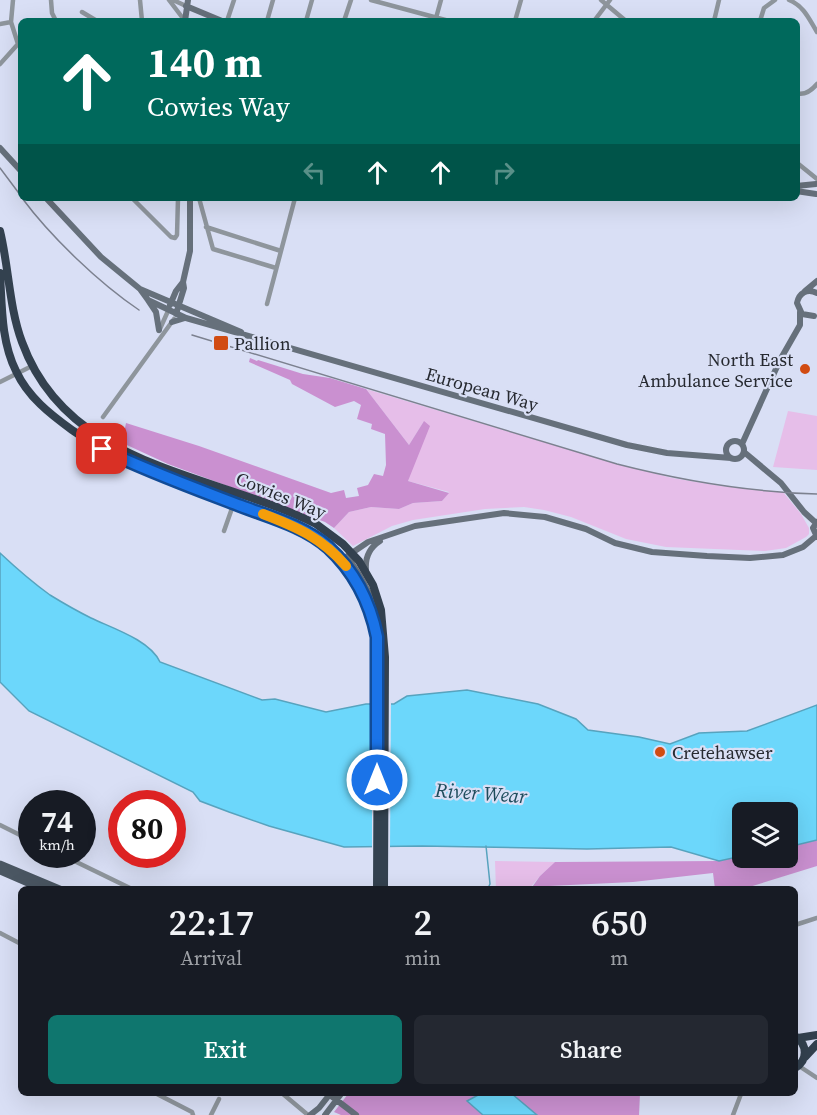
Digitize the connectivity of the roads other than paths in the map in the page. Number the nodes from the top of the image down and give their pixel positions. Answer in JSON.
{"nodes":[{"id":1,"x":13,"y":0,"type":"edge"},
{"id":2,"x":51,"y":0,"type":"edge"},
{"id":3,"x":140,"y":0,"type":"edge"},
{"id":4,"x":172,"y":0,"type":"edge"},
{"id":5,"x":181,"y":0,"type":"edge"},
{"id":6,"x":234,"y":0,"type":"edge"},
{"id":7,"x":273,"y":0,"type":"edge"},
{"id":8,"x":312,"y":0,"type":"edge"},
{"id":9,"x":351,"y":0,"type":"edge"},
{"id":10,"x":371,"y":0,"type":"edge"},
{"id":11,"x":400,"y":0,"type":"edge"},
{"id":12,"x":441,"y":0,"type":"edge"},
{"id":13,"x":521,"y":0,"type":"edge"},
{"id":14,"x":601,"y":0,"type":"edge"},
{"id":15,"x":719,"y":0,"type":"edge"},
{"id":16,"x":775,"y":0,"type":"edge"},
{"id":17,"x":789,"y":0,"type":"edge"},
{"id":18,"x":188,"y":2,"type":"edge"},
{"id":19,"x":609,"y":3,"type":"edge"},
{"id":20,"x":399,"y":7,"type":"junction"},
{"id":21,"x":202,"y":13,"type":"junction"},
{"id":22,"x":425,"y":15,"type":"junction"},
{"id":23,"x":817,"y":16,"type":"edge"},
{"id":24,"x":54,"y":18,"type":"edge"},
{"id":25,"x":141,"y":18,"type":"edge"},
{"id":26,"x":183,"y":18,"type":"edge"},
{"id":27,"x":185,"y":18,"type":"edge"},
{"id":28,"x":187,"y":18,"type":"edge"},
{"id":29,"x":214,"y":18,"type":"edge"},
{"id":30,"x":228,"y":18,"type":"edge"},
{"id":31,"x":268,"y":18,"type":"edge"},
{"id":32,"x":307,"y":18,"type":"edge"},
{"id":33,"x":345,"y":18,"type":"edge"},
{"id":34,"x":424,"y":18,"type":"edge"},
{"id":35,"x":436,"y":18,"type":"joint"},
{"id":36,"x":516,"y":18,"type":"edge"},
{"id":37,"x":596,"y":18,"type":"edge"},
{"id":38,"x":623,"y":18,"type":"edge"},
{"id":39,"x":715,"y":18,"type":"edge"},
{"id":40,"x":761,"y":18,"type":"edge"},
{"id":41,"x":810,"y":20,"type":"junction"},
{"id":42,"x":11,"y":22,"type":"junction"},
{"id":43,"x":0,"y":24,"type":"edge"},
{"id":44,"x":817,"y":32,"type":"edge"},
{"id":45,"x":18,"y":41,"type":"edge"},
{"id":46,"x":18,"y":45,"type":"edge"},
{"id":47,"x":0,"y":64,"type":"edge"},
{"id":48,"x":817,"y":84,"type":"edge"},
{"id":49,"x":800,"y":94,"type":"edge"},
{"id":50,"x":0,"y":148,"type":"edge"},
{"id":51,"x":800,"y":166,"type":"edge"},
{"id":52,"x":18,"y":168,"type":"edge"},
{"id":53,"x":817,"y":182,"type":"edge"},
{"id":54,"x":800,"y":188,"type":"edge"},
{"id":55,"x":800,"y":190,"type":"edge"},
{"id":56,"x":817,"y":195,"type":"edge"},
{"id":57,"x":49,"y":201,"type":"edge"},
{"id":58,"x":137,"y":201,"type":"edge"},
{"id":59,"x":178,"y":201,"type":"edge"},
{"id":60,"x":190,"y":201,"type":"edge"},
{"id":61,"x":200,"y":201,"type":"edge"},
{"id":62,"x":294,"y":201,"type":"edge"},
{"id":63,"x":206,"y":227,"type":"junction"},
{"id":64,"x":0,"y":231,"type":"edge"},
{"id":65,"x":281,"y":251,"type":"junction"},
{"id":66,"x":276,"y":268,"type":"junction"},
{"id":67,"x":0,"y":273,"type":"edge"},
{"id":68,"x":817,"y":281,"type":"edge"},
{"id":69,"x":183,"y":282,"type":"junction"},
{"id":70,"x":140,"y":289,"type":"junction"},
{"id":71,"x":805,"y":292,"type":"junction"},
{"id":72,"x":817,"y":293,"type":"edge"},
{"id":73,"x":148,"y":300,"type":"junction"},
{"id":74,"x":267,"y":304,"type":"dead end"},
{"id":75,"x":170,"y":307,"type":"junction"},
{"id":76,"x":177,"y":310,"type":"junction"},
{"id":77,"x":800,"y":312,"type":"junction"},
{"id":78,"x":815,"y":316,"type":"edge"},
{"id":79,"x":186,"y":318,"type":"junction"},
{"id":80,"x":172,"y":322,"type":"junction"},
{"id":81,"x":800,"y":325,"type":"junction"},
{"id":82,"x":159,"y":333,"type":"junction"},
{"id":83,"x":245,"y":335,"type":"junction"},
{"id":84,"x":32,"y":366,"type":"junction"},
{"id":85,"x":17,"y":374,"type":"junction"},
{"id":86,"x":0,"y":382,"type":"edge"},
{"id":87,"x":103,"y":417,"type":"dead end"},
{"id":88,"x":726,"y":447,"type":"junction"},
{"id":89,"x":741,"y":449,"type":"junction"},
{"id":90,"x":714,"y":457,"type":"junction"},
{"id":91,"x":730,"y":459,"type":"junction"},
{"id":92,"x":236,"y":498,"type":"junction"},
{"id":93,"x":817,"y":522,"type":"edge"},
{"id":94,"x":224,"y":531,"type":"dead end"},
{"id":95,"x":399,"y":531,"type":"junction"},
{"id":96,"x":817,"y":537,"type":"edge"},
{"id":97,"x":352,"y":552,"type":"junction"},
{"id":98,"x":339,"y":558,"type":"junction"},
{"id":99,"x":367,"y":574,"type":"junction"},
{"id":100,"x":375,"y":628,"type":"junction"},
{"id":101,"x":382,"y":670,"type":"junction"},
{"id":102,"x":0,"y":825,"type":"edge"},
{"id":103,"x":18,"y":834,"type":"edge"},
{"id":104,"x":0,"y":864,"type":"edge"},
{"id":105,"x":89,"y":868,"type":"edge"},
{"id":106,"x":0,"y":872,"type":"edge"},
{"id":107,"x":34,"y":886,"type":"edge"},
{"id":108,"x":52,"y":886,"type":"edge"},
{"id":109,"x":126,"y":886,"type":"edge"},
{"id":110,"x":377,"y":886,"type":"edge"},
{"id":111,"x":384,"y":886,"type":"edge"},
{"id":112,"x":817,"y":918,"type":"edge"},
{"id":113,"x":798,"y":924,"type":"edge"},
{"id":114,"x":0,"y":933,"type":"edge"},
{"id":115,"x":18,"y":943,"type":"edge"},
{"id":116,"x":817,"y":1035,"type":"edge"},
{"id":117,"x":798,"y":1037,"type":"edge"},
{"id":118,"x":798,"y":1039,"type":"edge"},
{"id":119,"x":817,"y":1044,"type":"edge"},
{"id":120,"x":799,"y":1064,"type":"edge"},
{"id":121,"x":817,"y":1078,"type":"edge"},
{"id":122,"x":162,"y":1096,"type":"edge"},
{"id":123,"x":285,"y":1096,"type":"edge"},
{"id":124,"x":328,"y":1096,"type":"edge"},
{"id":125,"x":332,"y":1096,"type":"edge"},
{"id":126,"x":340,"y":1096,"type":"edge"},
{"id":127,"x":740,"y":1096,"type":"edge"},
{"id":128,"x":219,"y":1099,"type":"dead end"},
{"id":129,"x":337,"y":1101,"type":"junction"},
{"id":130,"x":193,"y":1115,"type":"edge"},
{"id":131,"x":211,"y":1115,"type":"edge"},
{"id":132,"x":309,"y":1115,"type":"edge"},
{"id":133,"x":325,"y":1115,"type":"edge"},
{"id":134,"x":356,"y":1115,"type":"edge"},
{"id":135,"x":733,"y":1115,"type":"edge"}],
"edges":[{"from":1,"to":42,"type":"street"},
{"from":2,"to":24,"type":"street"},
{"from":3,"to":25,"type":"street"},
{"from":4,"to":5,"type":"street"},
{"from":4,"to":18,"type":"street"},
{"from":4,"to":26,"type":"street"},
{"from":6,"to":30,"type":"street"},
{"from":7,"to":31,"type":"street"},
{"from":8,"to":32,"type":"street"},
{"from":9,"to":33,"type":"street"},
{"from":10,"to":20,"type":"street"},
{"from":11,"to":20,"type":"street"},
{"from":12,"to":35,"type":"street"},
{"from":13,"to":36,"type":"street"},
{"from":14,"to":19,"type":"street"},
{"from":15,"to":39,"type":"street"},
{"from":16,"to":40,"type":"street"},
{"from":17,"to":41,"type":"street"},
{"from":18,"to":21,"type":"street"},
{"from":18,"to":27,"type":"street"},
{"from":19,"to":37,"type":"street"},
{"from":19,"to":38,"type":"street"},
{"from":20,"to":22,"type":"street"},
{"from":21,"to":28,"type":"street"},
{"from":21,"to":29,"type":"street"},
{"from":22,"to":34,"type":"street"},
{"from":22,"to":35,"type":"street"},
{"from":23,"to":41,"type":"street"},
{"from":41,"to":44,"type":"street"},
{"from":42,"to":43,"type":"street"},
{"from":42,"to":45,"type":"street"},
{"from":46,"to":47,"type":"street"},
{"from":48,"to":49,"type":"street"},
{"from":50,"to":52,"type":"street"},
{"from":51,"to":53,"type":"street"},
{"from":53,"to":54,"type":"street"},
{"from":53,"to":56,"type":"street"},
{"from":55,"to":56,"type":"street"},
{"from":57,"to":70,"type":"street"},
{"from":58,"to":59,"type":"street"},
{"from":60,"to":69,"type":"street"},
{"from":61,"to":63,"type":"street"},
{"from":62,"to":65,"type":"street"},
{"from":63,"to":65,"type":"street"},
{"from":63,"to":66,"type":"street"},
{"from":64,"to":84,"type":"highway","name":"Cowies Way"},
{"from":65,"to":66,"type":"street"},
{"from":66,"to":74,"type":"street"},
{"from":67,"to":85,"type":"highway"},
{"from":68,"to":71,"type":"street"},
{"from":69,"to":75,"type":"street"},
{"from":69,"to":76,"type":"street"},
{"from":70,"to":73,"type":"street"},
{"from":70,"to":75,"type":"street"},
{"from":71,"to":72,"type":"street"},
{"from":71,"to":77,"type":"street"},
{"from":73,"to":75,"type":"street"},
{"from":73,"to":82,"type":"street"},
{"from":75,"to":76,"type":"street"},
{"from":75,"to":82,"type":"street"},
{"from":76,"to":79,"type":"street","name":"European Way"},
{"from":76,"to":80,"type":"street"},
{"from":76,"to":83,"type":"street","name":"European Way"},
{"from":77,"to":78,"type":"street"},
{"from":77,"to":81,"type":"street"},
{"from":78,"to":81,"type":"street"},
{"from":79,"to":80,"type":"street"},
{"from":79,"to":83,"type":"street","name":"European Way"},
{"from":80,"to":82,"type":"street"},
{"from":81,"to":89,"type":"street"},
{"from":82,"to":87,"type":"street"},
{"from":83,"to":90,"type":"street","name":"European Way"},
{"from":84,"to":85,"type":"street"},
{"from":84,"to":92,"type":"highway","name":"Cowies Way"},
{"from":85,"to":86,"type":"street"},
{"from":85,"to":92,"type":"highway","name":"Cowies Way"},
{"from":88,"to":89,"type":"street"},
{"from":88,"to":90,"type":"street"},
{"from":88,"to":91,"type":"street"},
{"from":89,"to":91,"type":"street","name":"European Way"},
{"from":89,"to":93,"type":"street"},
{"from":90,"to":91,"type":"street","name":"European Way"},
{"from":92,"to":94,"type":"street"},
{"from":92,"to":97,"type":"highway","name":"Cowies Way"},
{"from":92,"to":98,"type":"highway","name":"Cowies Way"},
{"from":93,"to":96,"type":"street"},
{"from":95,"to":96,"type":"street"},
{"from":95,"to":97,"type":"street"},
{"from":95,"to":99,"type":"street"},
{"from":97,"to":98,"type":"street"},
{"from":97,"to":99,"type":"highway","name":"Cowies Way"},
{"from":97,"to":100,"type":"street"},
{"from":98,"to":100,"type":"highway","name":"Cowies Way"},
{"from":99,"to":101,"type":"highway","name":"Cowies Way"},
{"from":100,"to":101,"type":"highway","name":"Cowies Way"},
{"from":101,"to":110,"type":"highway"},
{"from":101,"to":111,"type":"highway"},
{"from":102,"to":103,"type":"street"},
{"from":104,"to":108,"type":"main road"},
{"from":105,"to":109,"type":"street"},
{"from":106,"to":107,"type":"main road"},
{"from":112,"to":113,"type":"street"},
{"from":114,"to":115,"type":"street"},
{"from":116,"to":117,"type":"highway"},
{"from":118,"to":120,"type":"highway"},
{"from":119,"to":120,"type":"highway"},
{"from":120,"to":121,"type":"street"},
{"from":122,"to":130,"type":"street"},
{"from":123,"to":132,"type":"street"},
{"from":124,"to":132,"type":"street"},
{"from":125,"to":129,"type":"street"},
{"from":126,"to":129,"type":"street"},
{"from":127,"to":135,"type":"street"},
{"from":128,"to":131,"type":"street"},
{"from":129,"to":133,"type":"street"},
{"from":129,"to":134,"type":"street"}]}
